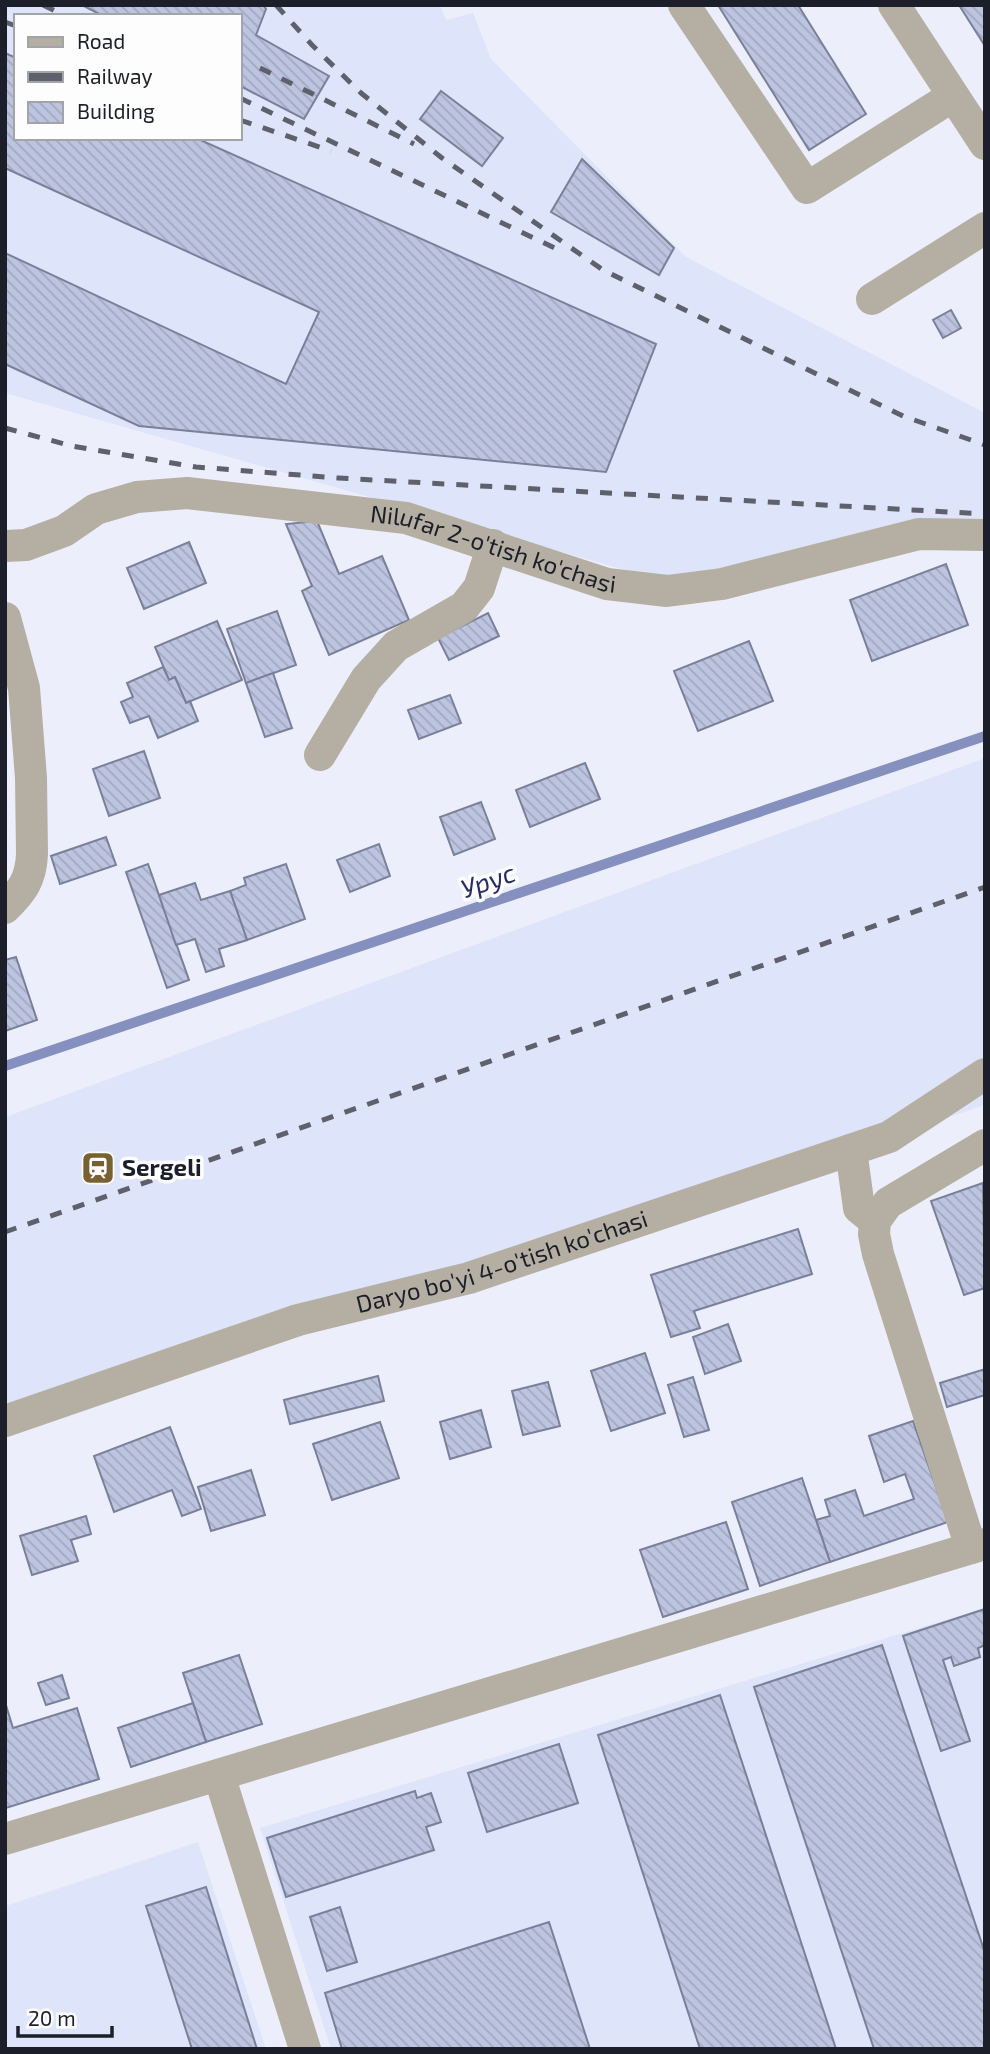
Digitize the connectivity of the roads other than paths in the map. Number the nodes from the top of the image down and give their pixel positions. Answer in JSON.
{"nodes":[{"id":1,"x":684,"y":5,"type":"edge"},
{"id":2,"x":894,"y":5,"type":"edge"},
{"id":3,"x":953,"y":96,"type":"junction"},
{"id":4,"x":983,"y":137,"type":"edge"},
{"id":5,"x":985,"y":229,"type":"edge"},
{"id":6,"x":872,"y":299,"type":"dead end"},
{"id":7,"x":985,"y":535,"type":"edge"},
{"id":8,"x":5,"y":545,"type":"edge"},
{"id":9,"x":493,"y":545,"type":"junction"},
{"id":10,"x":5,"y":618,"type":"edge"},
{"id":11,"x":320,"y":755,"type":"dead end"},
{"id":12,"x":5,"y":831,"type":"edge"},
{"id":13,"x":33,"y":854,"type":"junction"},
{"id":14,"x":5,"y":908,"type":"edge"},
{"id":15,"x":985,"y":1074,"type":"edge"},
{"id":16,"x":985,"y":1145,"type":"edge"},
{"id":17,"x":851,"y":1150,"type":"junction"},
{"id":18,"x":875,"y":1221,"type":"junction"},
{"id":19,"x":5,"y":1421,"type":"edge"},
{"id":20,"x":978,"y":1546,"type":"edge"},
{"id":21,"x":219,"y":1774,"type":"junction"},
{"id":22,"x":5,"y":1839,"type":"edge"},
{"id":23,"x":305,"y":2049,"type":"edge"}],
"edges":[{"from":1,"to":3,"type":"street"},
{"from":2,"to":3,"type":"street"},
{"from":3,"to":4,"type":"street"},
{"from":5,"to":6,"type":"street"},
{"from":7,"to":9,"type":"street","name":"Nilufar 2-o'tish ko'chasi"},
{"from":8,"to":9,"type":"street","name":"Nilufar 2-o'tish ko'chasi"},
{"from":9,"to":11,"type":"street"},
{"from":10,"to":13,"type":"street"},
{"from":12,"to":13,"type":"street"},
{"from":13,"to":14,"type":"street"},
{"from":15,"to":17,"type":"street","name":"Daryo bo'yi 4-o'tish ko'chasi"},
{"from":16,"to":18,"type":"street"},
{"from":17,"to":18,"type":"street"},
{"from":17,"to":19,"type":"street","name":"Daryo bo'yi 4-o'tish ko'chasi"},
{"from":18,"to":20,"type":"street"},
{"from":20,"to":21,"type":"street"},
{"from":21,"to":22,"type":"street"},
{"from":21,"to":23,"type":"street"}]}
